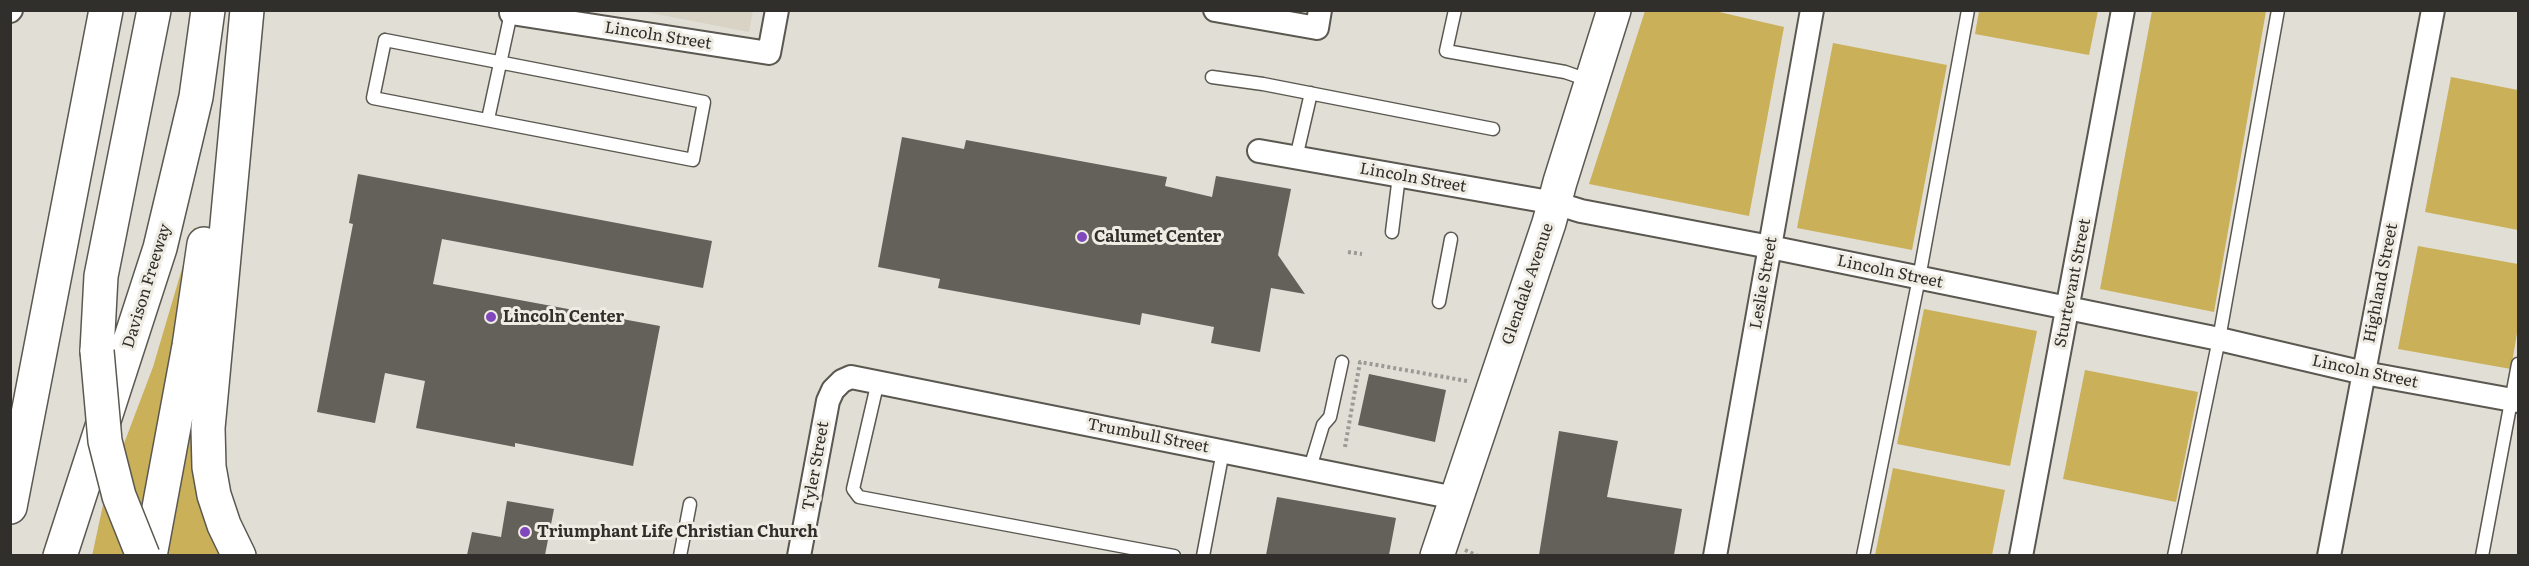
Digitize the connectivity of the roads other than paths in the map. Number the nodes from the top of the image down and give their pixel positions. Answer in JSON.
{"nodes":[{"id":1,"x":106,"y":10,"type":"edge"},
{"id":2,"x":154,"y":10,"type":"edge"},
{"id":3,"x":208,"y":10,"type":"edge"},
{"id":4,"x":234,"y":10,"type":"edge"},
{"id":5,"x":247,"y":10,"type":"edge"},
{"id":6,"x":777,"y":10,"type":"edge"},
{"id":7,"x":1215,"y":10,"type":"edge"},
{"id":8,"x":1320,"y":10,"type":"edge"},
{"id":9,"x":1455,"y":10,"type":"edge"},
{"id":10,"x":1614,"y":10,"type":"edge"},
{"id":11,"x":1812,"y":10,"type":"edge"},
{"id":12,"x":1968,"y":10,"type":"edge"},
{"id":13,"x":2123,"y":10,"type":"edge"},
{"id":14,"x":2278,"y":10,"type":"edge"},
{"id":15,"x":2433,"y":10,"type":"edge"},
{"id":16,"x":512,"y":12,"type":"edge"},
{"id":17,"x":500,"y":62,"type":"junction"},
{"id":18,"x":1212,"y":77,"type":"dead end"},
{"id":19,"x":1592,"y":81,"type":"junction"},
{"id":20,"x":1311,"y":93,"type":"junction"},
{"id":21,"x":488,"y":119,"type":"junction"},
{"id":22,"x":1493,"y":129,"type":"dead end"},
{"id":23,"x":1259,"y":151,"type":"dead end"},
{"id":24,"x":1296,"y":158,"type":"junction"},
{"id":25,"x":1399,"y":176,"type":"junction"},
{"id":26,"x":1555,"y":203,"type":"junction"},
{"id":27,"x":1392,"y":232,"type":"dead end"},
{"id":28,"x":1451,"y":239,"type":"dead end"},
{"id":29,"x":1770,"y":247,"type":"junction"},
{"id":30,"x":1919,"y":278,"type":"junction"},
{"id":31,"x":52,"y":299,"type":"junction"},
{"id":32,"x":1439,"y":302,"type":"dead end"},
{"id":33,"x":2069,"y":309,"type":"junction"},
{"id":34,"x":2219,"y":339,"type":"junction"},
{"id":35,"x":1342,"y":362,"type":"dead end"},
{"id":36,"x":2518,"y":364,"type":"edge"},
{"id":37,"x":2364,"y":373,"type":"junction"},
{"id":38,"x":842,"y":381,"type":"joint"},
{"id":39,"x":878,"y":381,"type":"junction"},
{"id":40,"x":2515,"y":400,"type":"edge"},
{"id":41,"x":10,"y":401,"type":"edge"},
{"id":42,"x":1223,"y":451,"type":"junction"},
{"id":43,"x":1310,"y":468,"type":"junction"},
{"id":44,"x":1455,"y":498,"type":"junction"},
{"id":45,"x":690,"y":504,"type":"dead end"},
{"id":46,"x":10,"y":507,"type":"edge"},
{"id":47,"x":1451,"y":553,"type":"edge"},
{"id":48,"x":60,"y":555,"type":"edge"},
{"id":49,"x":143,"y":555,"type":"edge"},
{"id":50,"x":150,"y":555,"type":"edge"},
{"id":51,"x":239,"y":555,"type":"edge"},
{"id":52,"x":680,"y":555,"type":"edge"},
{"id":53,"x":800,"y":555,"type":"edge"},
{"id":54,"x":1174,"y":555,"type":"edge"},
{"id":55,"x":1203,"y":555,"type":"edge"},
{"id":56,"x":1715,"y":555,"type":"edge"},
{"id":57,"x":1863,"y":555,"type":"edge"},
{"id":58,"x":2021,"y":555,"type":"edge"},
{"id":59,"x":2174,"y":555,"type":"edge"},
{"id":60,"x":2329,"y":555,"type":"edge"},
{"id":61,"x":2482,"y":555,"type":"edge"}],
"edges":[{"from":1,"to":31,"type":"main road"},
{"from":2,"to":49,"type":"main road","bridge":true},
{"from":3,"to":48,"type":"main road","name":"Davison Freeway"},
{"from":4,"to":50,"type":"main road"},
{"from":5,"to":51,"type":"main road"},
{"from":6,"to":16,"type":"street","name":"Lincoln Street"},
{"from":7,"to":8,"type":"street"},
{"from":9,"to":19,"type":"lane"},
{"from":10,"to":19,"type":"main road","name":"Glendale Avenue"},
{"from":11,"to":29,"type":"street","name":"Leslie Street"},
{"from":12,"to":30,"type":"lane"},
{"from":13,"to":33,"type":"street","name":"Sturtevant Street"},
{"from":14,"to":34,"type":"lane"},
{"from":15,"to":37,"type":"street","name":"Highland Street"},
{"from":16,"to":17,"type":"lane"},
{"from":17,"to":21,"type":"lane"},
{"from":17,"to":21,"type":"lane"},
{"from":17,"to":21,"type":"lane"},
{"from":18,"to":20,"type":"lane"},
{"from":19,"to":26,"type":"main road","name":"Glendale Avenue"},
{"from":20,"to":22,"type":"lane"},
{"from":20,"to":24,"type":"lane"},
{"from":23,"to":24,"type":"street","name":"Lincoln Street"},
{"from":24,"to":25,"type":"street","name":"Lincoln Street"},
{"from":25,"to":26,"type":"street","name":"Lincoln Street"},
{"from":25,"to":27,"type":"lane"},
{"from":26,"to":29,"type":"street","name":"Lincoln Street"},
{"from":26,"to":44,"type":"main road","name":"Glendale Avenue"},
{"from":28,"to":32,"type":"lane"},
{"from":29,"to":30,"type":"street","name":"Lincoln Street"},
{"from":29,"to":56,"type":"street","name":"Leslie Street"},
{"from":30,"to":33,"type":"street","name":"Lincoln Street"},
{"from":30,"to":57,"type":"lane"},
{"from":31,"to":41,"type":"main road"},
{"from":31,"to":46,"type":"main road"},
{"from":33,"to":34,"type":"street","name":"Lincoln Street"},
{"from":33,"to":58,"type":"street","name":"Sturtevant Street"},
{"from":34,"to":37,"type":"street","name":"Lincoln Street"},
{"from":34,"to":59,"type":"lane"},
{"from":35,"to":43,"type":"lane"},
{"from":36,"to":40,"type":"lane"},
{"from":37,"to":40,"type":"street","name":"Lincoln Street"},
{"from":37,"to":60,"type":"street","name":"Highland Street"},
{"from":38,"to":39,"type":"street","name":"Trumbull Street"},
{"from":38,"to":53,"type":"street","name":"Tyler Street"},
{"from":39,"to":42,"type":"street","name":"Trumbull Street"},
{"from":39,"to":54,"type":"lane"},
{"from":40,"to":61,"type":"lane"},
{"from":42,"to":43,"type":"street","name":"Trumbull Street"},
{"from":42,"to":55,"type":"lane"},
{"from":43,"to":44,"type":"street","name":"Trumbull Street"},
{"from":44,"to":47,"type":"main road","name":"Glendale Avenue"},
{"from":45,"to":52,"type":"lane"}]}
